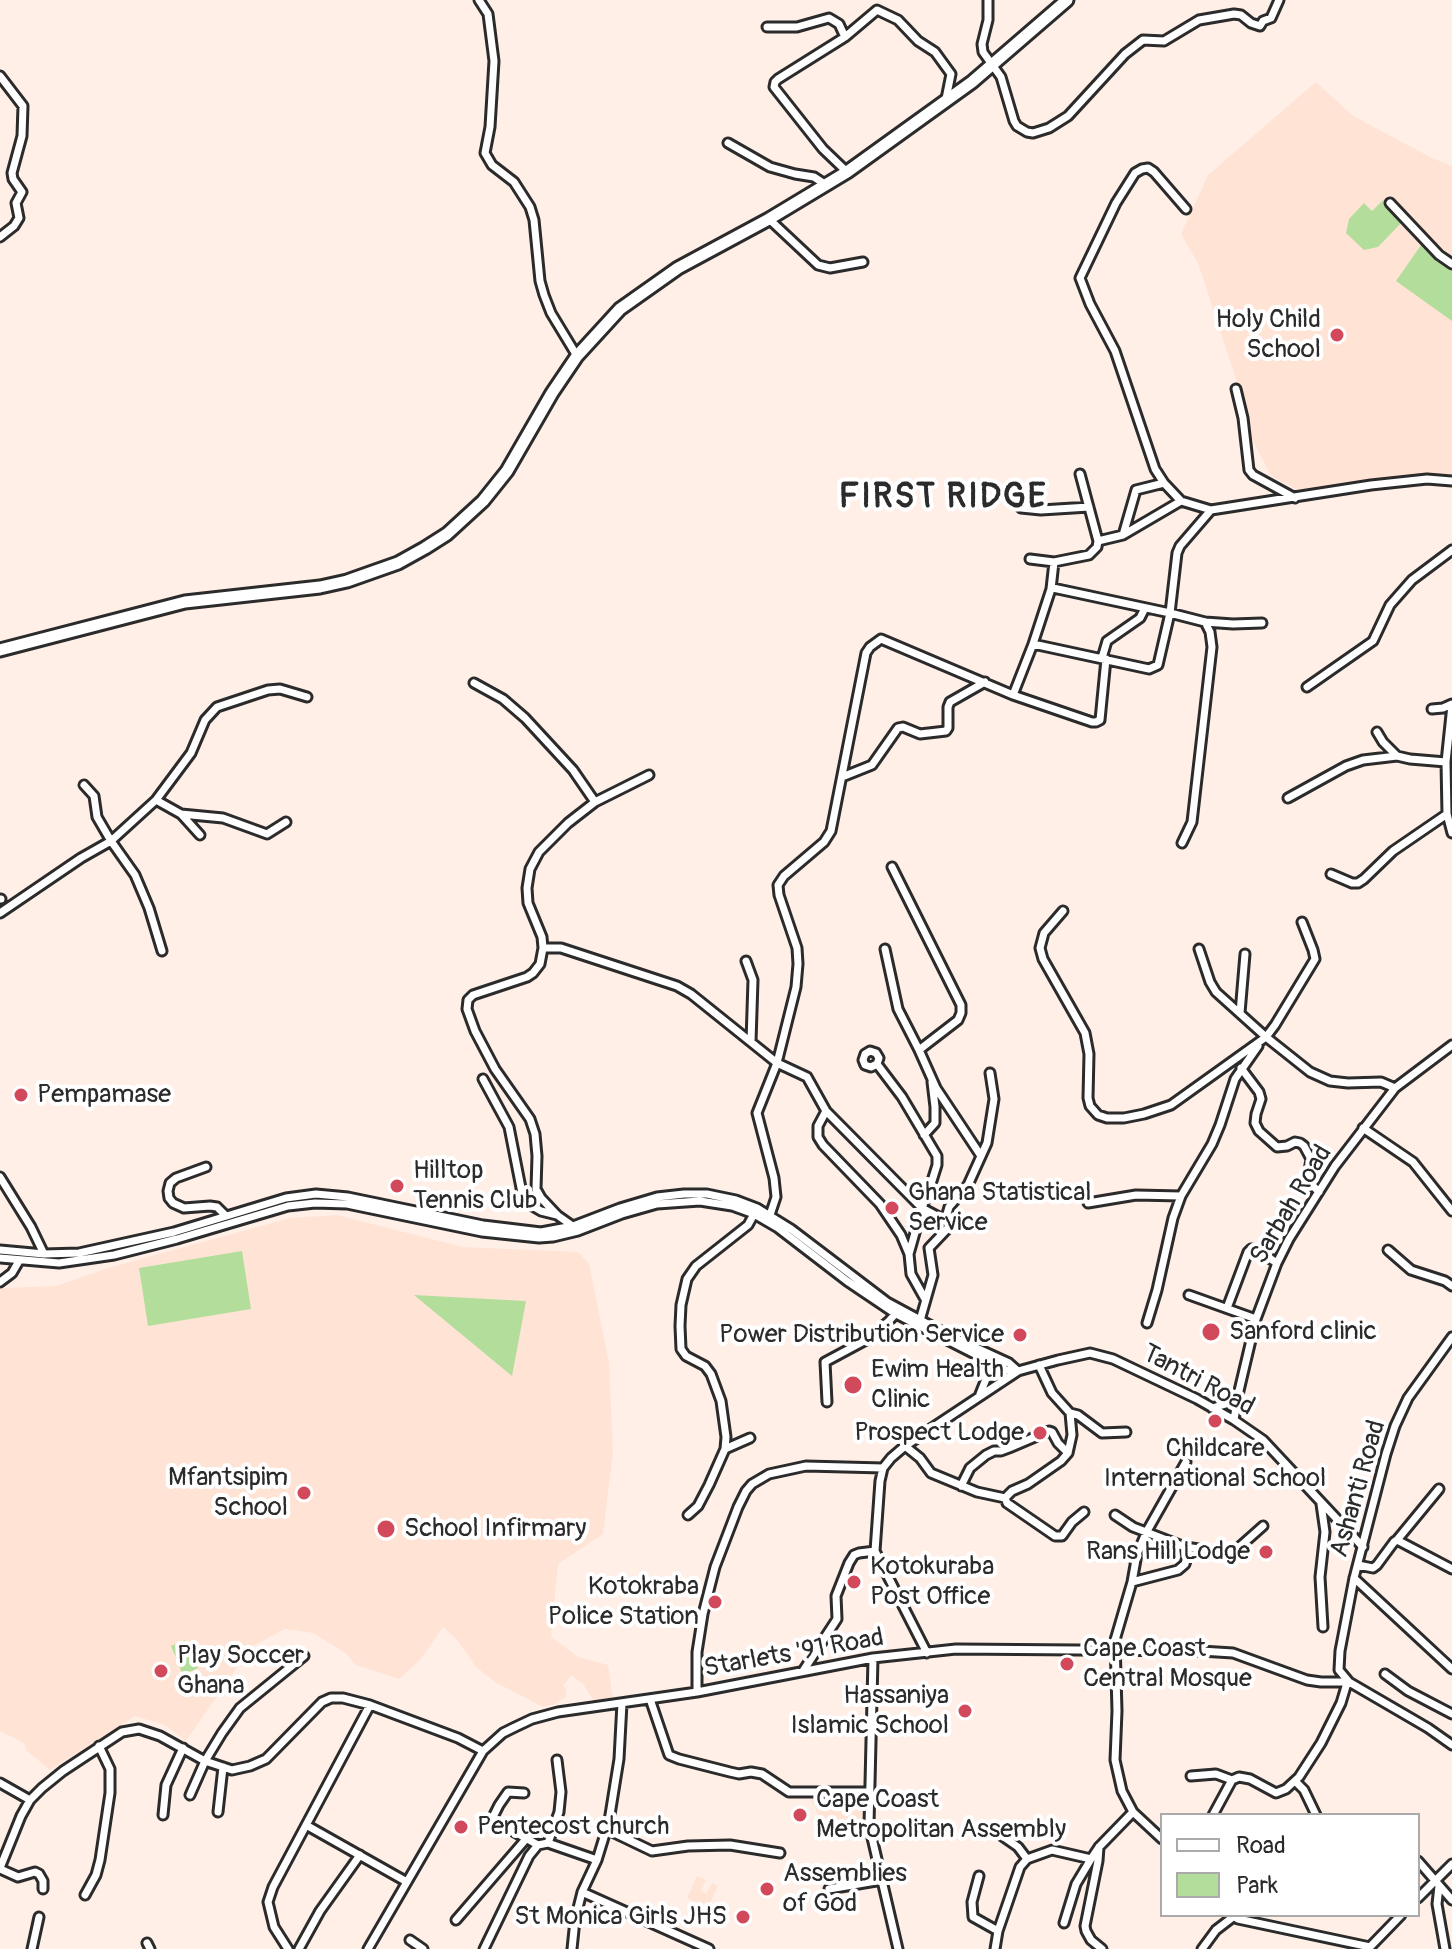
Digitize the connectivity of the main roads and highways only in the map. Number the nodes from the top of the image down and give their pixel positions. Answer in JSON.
{"nodes":[{"id":1,"x":1067,"y":0,"type":"edge"},
{"id":2,"x":0,"y":650,"type":"edge"}],
"edges":[{"from":1,"to":2,"type":"highway"}]}
